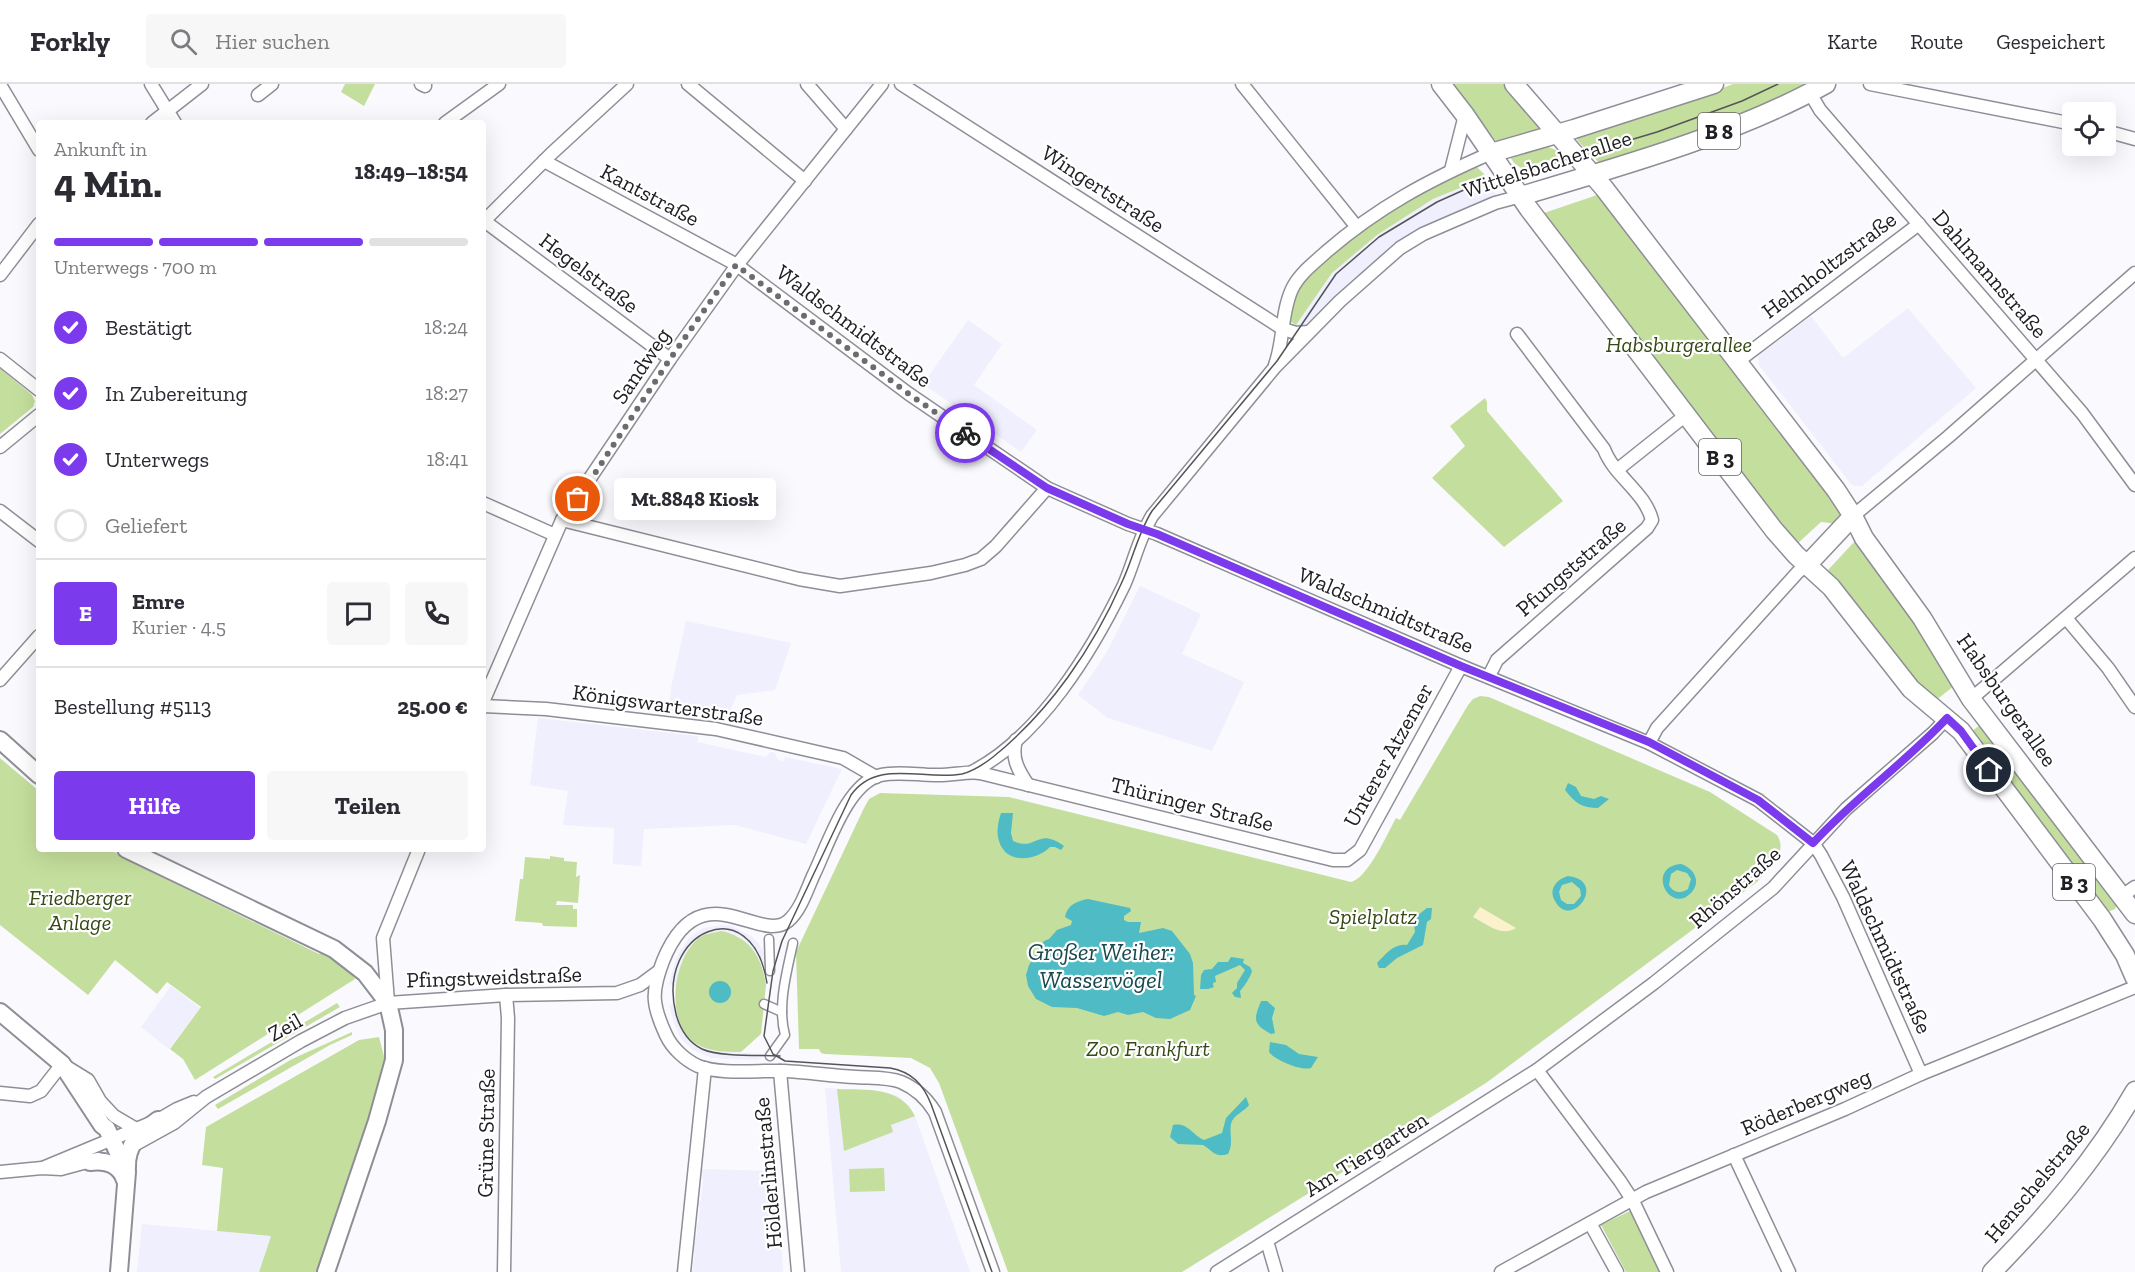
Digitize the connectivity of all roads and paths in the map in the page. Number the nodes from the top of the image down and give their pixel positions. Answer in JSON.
{"nodes":[{"id":1,"x":151,"y":84,"type":"edge"},
{"id":2,"x":202,"y":84,"type":"edge"},
{"id":3,"x":272,"y":84,"type":"edge"},
{"id":4,"x":499,"y":84,"type":"edge"},
{"id":5,"x":627,"y":84,"type":"edge"},
{"id":6,"x":688,"y":84,"type":"edge"},
{"id":7,"x":807,"y":84,"type":"edge"},
{"id":8,"x":882,"y":84,"type":"edge"},
{"id":9,"x":901,"y":84,"type":"edge"},
{"id":10,"x":1242,"y":84,"type":"edge"},
{"id":11,"x":1441,"y":84,"type":"edge"},
{"id":12,"x":1514,"y":84,"type":"edge"},
{"id":13,"x":1714,"y":84,"type":"edge"},
{"id":14,"x":1870,"y":84,"type":"edge"},
{"id":15,"x":1902,"y":84,"type":"edge"},
{"id":16,"x":3,"y":87,"type":"edge"},
{"id":17,"x":1818,"y":88,"type":"edge"},
{"id":18,"x":1918,"y":92,"type":"junction"},
{"id":19,"x":258,"y":95,"type":"dead end"},
{"id":20,"x":168,"y":111,"type":"junction"},
{"id":21,"x":1465,"y":115,"type":"junction"},
{"id":22,"x":156,"y":120,"type":"edge"},
{"id":23,"x":174,"y":120,"type":"edge"},
{"id":24,"x":449,"y":120,"type":"edge"},
{"id":25,"x":2062,"y":122,"type":"edge"},
{"id":26,"x":846,"y":129,"type":"junction"},
{"id":27,"x":2116,"y":134,"type":"edge"},
{"id":28,"x":1557,"y":135,"type":"junction"},
{"id":29,"x":2135,"y":140,"type":"edge"},
{"id":30,"x":36,"y":145,"type":"edge"},
{"id":31,"x":1573,"y":152,"type":"junction"},
{"id":32,"x":1491,"y":153,"type":"junction"},
{"id":33,"x":544,"y":161,"type":"junction"},
{"id":34,"x":1451,"y":170,"type":"junction"},
{"id":35,"x":1503,"y":170,"type":"junction"},
{"id":36,"x":1593,"y":175,"type":"junction"},
{"id":37,"x":805,"y":181,"type":"junction"},
{"id":38,"x":1557,"y":185,"type":"junction"},
{"id":39,"x":1521,"y":196,"type":"junction"},
{"id":40,"x":486,"y":218,"type":"edge"},
{"id":41,"x":486,"y":223,"type":"edge"},
{"id":42,"x":1918,"y":224,"type":"junction"},
{"id":43,"x":1356,"y":226,"type":"junction"},
{"id":44,"x":36,"y":228,"type":"edge"},
{"id":45,"x":736,"y":265,"type":"junction"},
{"id":46,"x":2135,"y":273,"type":"edge"},
{"id":47,"x":0,"y":275,"type":"edge"},
{"id":48,"x":1283,"y":329,"type":"junction"},
{"id":49,"x":1308,"y":332,"type":"junction"},
{"id":50,"x":1517,"y":334,"type":"dead end"},
{"id":51,"x":0,"y":359,"type":"edge"},
{"id":52,"x":670,"y":359,"type":"junction"},
{"id":53,"x":2036,"y":360,"type":"junction"},
{"id":54,"x":1737,"y":362,"type":"junction"},
{"id":55,"x":1275,"y":367,"type":"junction"},
{"id":56,"x":36,"y":388,"type":"edge"},
{"id":57,"x":1686,"y":415,"type":"junction"},
{"id":58,"x":36,"y":417,"type":"edge"},
{"id":59,"x":0,"y":447,"type":"edge"},
{"id":60,"x":1617,"y":470,"type":"junction"},
{"id":61,"x":2135,"y":485,"type":"edge"},
{"id":62,"x":1047,"y":488,"type":"junction"},
{"id":63,"x":486,"y":504,"type":"edge"},
{"id":64,"x":0,"y":511,"type":"edge"},
{"id":65,"x":1853,"y":516,"type":"junction"},
{"id":66,"x":562,"y":520,"type":"junction"},
{"id":67,"x":1144,"y":530,"type":"junction"},
{"id":68,"x":1838,"y":533,"type":"junction"},
{"id":69,"x":555,"y":535,"type":"junction"},
{"id":70,"x":1864,"y":538,"type":"junction"},
{"id":71,"x":36,"y":539,"type":"edge"},
{"id":72,"x":2135,"y":558,"type":"edge"},
{"id":73,"x":1807,"y":565,"type":"junction"},
{"id":74,"x":2066,"y":618,"type":"junction"},
{"id":75,"x":36,"y":639,"type":"edge"},
{"id":76,"x":1461,"y":666,"type":"junction"},
{"id":77,"x":1489,"y":676,"type":"junction"},
{"id":78,"x":0,"y":680,"type":"edge"},
{"id":79,"x":486,"y":697,"type":"edge"},
{"id":80,"x":1971,"y":699,"type":"junction"},
{"id":81,"x":486,"y":704,"type":"edge"},
{"id":82,"x":2135,"y":707,"type":"edge"},
{"id":83,"x":1947,"y":718,"type":"junction"},
{"id":84,"x":0,"y":740,"type":"edge"},
{"id":85,"x":1016,"y":740,"type":"junction"},
{"id":86,"x":1649,"y":742,"type":"junction"},
{"id":87,"x":36,"y":772,"type":"edge"},
{"id":88,"x":972,"y":772,"type":"junction"},
{"id":89,"x":876,"y":777,"type":"junction"},
{"id":90,"x":1028,"y":785,"type":"junction"},
{"id":91,"x":1813,"y":843,"type":"junction"},
{"id":92,"x":132,"y":852,"type":"edge"},
{"id":93,"x":418,"y":852,"type":"edge"},
{"id":94,"x":1347,"y":860,"type":"joint"},
{"id":95,"x":2129,"y":899,"type":"edge"},
{"id":96,"x":2102,"y":919,"type":"junction"},
{"id":97,"x":770,"y":939,"type":"dead end"},
{"id":98,"x":793,"y":943,"type":"dead end"},
{"id":99,"x":660,"y":970,"type":"junction"},
{"id":100,"x":786,"y":972,"type":"junction"},
{"id":101,"x":2135,"y":978,"type":"edge"},
{"id":102,"x":2135,"y":987,"type":"edge"},
{"id":103,"x":601,"y":993,"type":"junction"},
{"id":104,"x":506,"y":995,"type":"junction"},
{"id":105,"x":654,"y":995,"type":"junction"},
{"id":106,"x":388,"y":1003,"type":"junction"},
{"id":107,"x":764,"y":1004,"type":"dead end"},
{"id":108,"x":0,"y":1012,"type":"edge"},
{"id":109,"x":782,"y":1012,"type":"junction"},
{"id":110,"x":770,"y":1056,"type":"dead end"},
{"id":111,"x":62,"y":1064,"type":"junction"},
{"id":112,"x":705,"y":1068,"type":"junction"},
{"id":113,"x":1537,"y":1070,"type":"junction"},
{"id":114,"x":780,"y":1071,"type":"junction"},
{"id":115,"x":1921,"y":1074,"type":"junction"},
{"id":116,"x":2135,"y":1091,"type":"edge"},
{"id":117,"x":0,"y":1093,"type":"edge"},
{"id":118,"x":2135,"y":1113,"type":"edge"},
{"id":119,"x":102,"y":1125,"type":"junction"},
{"id":120,"x":148,"y":1128,"type":"junction"},
{"id":121,"x":120,"y":1146,"type":"junction"},
{"id":122,"x":91,"y":1155,"type":"junction"},
{"id":123,"x":1734,"y":1155,"type":"junction"},
{"id":124,"x":0,"y":1172,"type":"edge"},
{"id":125,"x":127,"y":1178,"type":"junction"},
{"id":126,"x":1633,"y":1201,"type":"junction"},
{"id":127,"x":1590,"y":1223,"type":"junction"},
{"id":128,"x":1268,"y":1241,"type":"junction"},
{"id":129,"x":119,"y":1272,"type":"edge"},
{"id":130,"x":327,"y":1272,"type":"edge"},
{"id":131,"x":504,"y":1272,"type":"edge"},
{"id":132,"x":684,"y":1272,"type":"edge"},
{"id":133,"x":798,"y":1272,"type":"edge"},
{"id":134,"x":993,"y":1272,"type":"edge"},
{"id":135,"x":1217,"y":1272,"type":"edge"},
{"id":136,"x":1276,"y":1272,"type":"edge"},
{"id":137,"x":1501,"y":1272,"type":"edge"},
{"id":138,"x":1617,"y":1272,"type":"edge"},
{"id":139,"x":1667,"y":1272,"type":"edge"},
{"id":140,"x":1789,"y":1272,"type":"edge"},
{"id":141,"x":1992,"y":1272,"type":"edge"},
{"id":142,"x":2004,"y":1272,"type":"edge"}],
"edges":[{"from":1,"to":20,"type":"street"},
{"from":2,"to":20,"type":"street"},
{"from":3,"to":19,"type":"street"},
{"from":4,"to":24,"type":"street"},
{"from":5,"to":33,"type":"street"},
{"from":6,"to":37,"type":"street"},
{"from":7,"to":26,"type":"street"},
{"from":8,"to":26,"type":"street","name":"Sandweg"},
{"from":9,"to":48,"type":"street","name":"Wingertstraße"},
{"from":10,"to":43,"type":"street"},
{"from":11,"to":21,"type":"main road","number":"B 3"},
{"from":12,"to":28,"type":"main road","name":"Habsburgerallee","number":"B 3"},
{"from":13,"to":28,"type":"main road","name":"Wittelsbacherallee","number":"B 8"},
{"from":14,"to":18,"type":"street"},
{"from":15,"to":18,"type":"street"},
{"from":16,"to":30,"type":"street"},
{"from":17,"to":36,"type":"main road","name":"Wittelsbacherallee","number":"B 8"},
{"from":17,"to":42,"type":"street","name":"Dahlmannstraße"},
{"from":18,"to":25,"type":"street"},
{"from":20,"to":22,"type":"street"},
{"from":20,"to":23,"type":"street"},
{"from":21,"to":32,"type":"main road","number":"B 3"},
{"from":21,"to":34,"type":"street","name":"Wittelsbacherallee"},
{"from":26,"to":37,"type":"street","name":"Sandweg"},
{"from":27,"to":29,"type":"street"},
{"from":28,"to":31,"type":"main road","name":"Habsburgerallee","number":"B 3"},
{"from":28,"to":32,"type":"main road","name":"Wittelsbacherallee"},
{"from":31,"to":36,"type":"main road","name":"Habsburgerallee","number":"B 3"},
{"from":31,"to":38,"type":"main road"},
{"from":32,"to":34,"type":"street","name":"Wittelsbacherallee"},
{"from":32,"to":35,"type":"main road","number":"B 3"},
{"from":33,"to":40,"type":"street"},
{"from":33,"to":45,"type":"street","name":"Kantstraße"},
{"from":34,"to":43,"type":"street","name":"Wittelsbacherallee"},
{"from":35,"to":38,"type":"main road"},
{"from":35,"to":39,"type":"main road","number":"B 3"},
{"from":36,"to":38,"type":"main road","name":"Wittelsbacherallee","number":"B 8"},
{"from":36,"to":54,"type":"main road","name":"Habsburgerallee","number":"B 3"},
{"from":37,"to":45,"type":"street","name":"Sandweg"},
{"from":38,"to":39,"type":"main road","name":"Wittelsbacherallee","number":"B 8"},
{"from":39,"to":49,"type":"street","name":"Wittelsbacherallee"},
{"from":39,"to":57,"type":"main road","number":"B 3"},
{"from":41,"to":52,"type":"street","name":"Hegelstraße"},
{"from":42,"to":53,"type":"street","name":"Dahlmannstraße"},
{"from":42,"to":54,"type":"street","name":"Helmholtzstraße"},
{"from":43,"to":48,"type":"street","name":"Wittelsbacherallee"},
{"from":44,"to":47,"type":"street"},
{"from":45,"to":52,"type":"street","name":"Sandweg"},
{"from":45,"to":62,"type":"street","name":"Waldschmidtstraße"},
{"from":46,"to":53,"type":"street"},
{"from":48,"to":49,"type":"street"},
{"from":48,"to":55,"type":"street","name":"Wittelsbacherallee"},
{"from":49,"to":55,"type":"street","name":"Wittelsbacherallee"},
{"from":50,"to":60,"type":"street"},
{"from":51,"to":56,"type":"street"},
{"from":52,"to":66,"type":"street","name":"Sandweg"},
{"from":53,"to":61,"type":"street","name":"Dahlmannstraße"},
{"from":53,"to":65,"type":"street"},
{"from":54,"to":65,"type":"main road","name":"Habsburgerallee","number":"B 3"},
{"from":55,"to":67,"type":"street","name":"Wittelsbacherallee"},
{"from":57,"to":60,"type":"street"},
{"from":57,"to":73,"type":"main road","number":"B 3"},
{"from":58,"to":59,"type":"street"},
{"from":60,"to":77,"type":"street","name":"Pfungststraße"},
{"from":62,"to":66,"type":"street"},
{"from":62,"to":67,"type":"street","name":"Waldschmidtstraße"},
{"from":63,"to":69,"type":"street"},
{"from":64,"to":71,"type":"street"},
{"from":65,"to":68,"type":"main road"},
{"from":65,"to":70,"type":"main road","name":"Habsburgerallee","number":"B 3"},
{"from":66,"to":69,"type":"street","name":"Sandweg"},
{"from":67,"to":76,"type":"street","name":"Waldschmidtstraße"},
{"from":67,"to":85,"type":"street","name":"Wittelsbacherallee"},
{"from":68,"to":70,"type":"main road"},
{"from":68,"to":73,"type":"main road"},
{"from":69,"to":79,"type":"street","name":"Sandweg"},
{"from":70,"to":80,"type":"main road","name":"Habsburgerallee","number":"B 3"},
{"from":72,"to":74,"type":"street"},
{"from":73,"to":83,"type":"main road","number":"B 3"},
{"from":73,"to":86,"type":"street"},
{"from":74,"to":80,"type":"street"},
{"from":74,"to":82,"type":"street"},
{"from":75,"to":78,"type":"street"},
{"from":76,"to":77,"type":"street","name":"Waldschmidtstraße"},
{"from":76,"to":94,"type":"street","name":"Unterer Atzemer"},
{"from":77,"to":86,"type":"street","name":"Waldschmidtstraße"},
{"from":80,"to":95,"type":"main road","name":"Habsburgerallee","number":"B 3"},
{"from":81,"to":89,"type":"street","name":"Königswarterstraße"},
{"from":83,"to":91,"type":"street","name":"Rhönstraße"},
{"from":83,"to":96,"type":"main road","number":"B 3"},
{"from":84,"to":87,"type":"main road"},
{"from":85,"to":88,"type":"street","name":"Wittelsbacherallee"},
{"from":85,"to":90,"type":"street"},
{"from":86,"to":91,"type":"street","name":"Waldschmidtstraße"},
{"from":88,"to":89,"type":"street","name":"Thüringer Straße"},
{"from":88,"to":90,"type":"street","name":"Thüringer Straße"},
{"from":89,"to":99,"type":"street"},
{"from":90,"to":94,"type":"street","name":"Thüringer Straße"},
{"from":91,"to":113,"type":"street","name":"Rhönstraße"},
{"from":91,"to":115,"type":"street","name":"Waldschmidtstraße"},
{"from":92,"to":106,"type":"main road"},
{"from":93,"to":106,"type":"street"},
{"from":95,"to":96,"type":"main road"},
{"from":96,"to":101,"type":"main road","number":"B 3"},
{"from":97,"to":100,"type":"street"},
{"from":98,"to":100,"type":"street"},
{"from":99,"to":103,"type":"street","name":"Pfingstweidstraße"},
{"from":99,"to":105,"type":"street"},
{"from":100,"to":109,"type":"street"},
{"from":102,"to":115,"type":"street","name":"Röderbergweg"},
{"from":103,"to":104,"type":"street","name":"Pfingstweidstraße"},
{"from":103,"to":105,"type":"street","name":"Pfingstweidstraße"},
{"from":104,"to":106,"type":"street","name":"Pfingstweidstraße"},
{"from":104,"to":131,"type":"street","name":"Grüne Straße"},
{"from":105,"to":112,"type":"street"},
{"from":106,"to":120,"type":"street","name":"Zeil"},
{"from":106,"to":130,"type":"main road"},
{"from":107,"to":109,"type":"street"},
{"from":108,"to":111,"type":"main road"},
{"from":109,"to":110,"type":"street"},
{"from":111,"to":117,"type":"street"},
{"from":111,"to":119,"type":"main road"},
{"from":111,"to":120,"type":"street"},
{"from":112,"to":114,"type":"street"},
{"from":112,"to":132,"type":"street"},
{"from":113,"to":126,"type":"street"},
{"from":113,"to":128,"type":"street","name":"Am Tiergarten"},
{"from":114,"to":133,"type":"street","name":"Hölderlinstraße"},
{"from":114,"to":134,"type":"street"},
{"from":115,"to":123,"type":"street","name":"Röderbergweg"},
{"from":116,"to":141,"type":"main road","name":"Henschelstraße"},
{"from":118,"to":142,"type":"main road","name":"Henschelstraße"},
{"from":119,"to":121,"type":"main road"},
{"from":119,"to":122,"type":"street"},
{"from":120,"to":121,"type":"main road"},
{"from":121,"to":122,"type":"street"},
{"from":121,"to":125,"type":"main road"},
{"from":122,"to":124,"type":"street"},
{"from":122,"to":125,"type":"main road"},
{"from":123,"to":126,"type":"street","name":"Röderbergweg"},
{"from":123,"to":140,"type":"street"},
{"from":125,"to":129,"type":"main road"},
{"from":126,"to":127,"type":"street","name":"Röderbergweg"},
{"from":126,"to":139,"type":"street"},
{"from":127,"to":137,"type":"street","name":"Röderbergweg"},
{"from":127,"to":138,"type":"street"},
{"from":128,"to":135,"type":"street","name":"Am Tiergarten"},
{"from":128,"to":136,"type":"street"}]}
